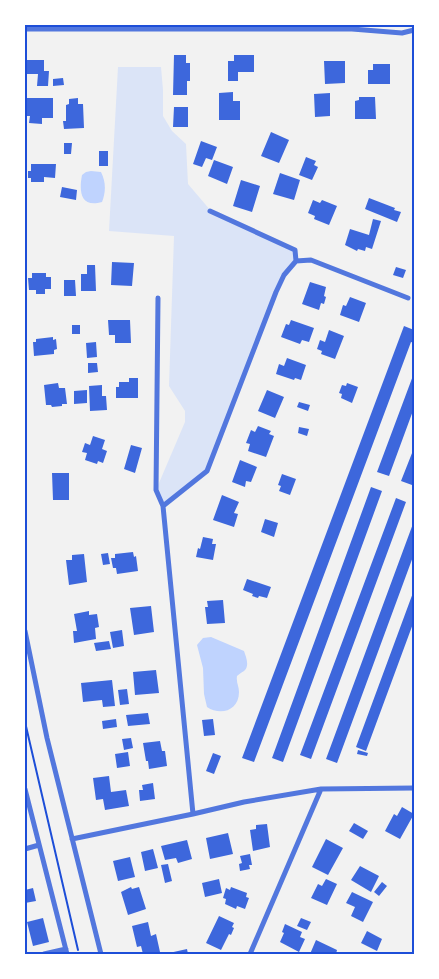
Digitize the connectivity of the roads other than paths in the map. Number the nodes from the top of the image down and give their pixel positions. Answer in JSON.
{"nodes":[{"id":1,"x":25,"y":29,"type":"edge"},
{"id":2,"x":414,"y":30,"type":"edge"},
{"id":3,"x":210,"y":211,"type":"dead end"},
{"id":4,"x":296,"y":261,"type":"junction"},
{"id":5,"x":158,"y":298,"type":"dead end"},
{"id":6,"x":408,"y":298,"type":"dead end"},
{"id":7,"x":163,"y":506,"type":"junction"},
{"id":8,"x":25,"y":631,"type":"edge"},
{"id":9,"x":414,"y":788,"type":"edge"},
{"id":10,"x":321,"y":789,"type":"junction"},
{"id":11,"x":25,"y":793,"type":"edge"},
{"id":12,"x":193,"y":814,"type":"junction"},
{"id":13,"x":72,"y":839,"type":"junction"},
{"id":14,"x":39,"y":845,"type":"junction"},
{"id":15,"x":25,"y":849,"type":"edge"},
{"id":16,"x":66,"y":951,"type":"edge"},
{"id":17,"x":44,"y":954,"type":"edge"},
{"id":18,"x":101,"y":954,"type":"edge"},
{"id":19,"x":251,"y":954,"type":"edge"}],
"edges":[{"from":1,"to":2,"type":"street"},
{"from":3,"to":4,"type":"street"},
{"from":4,"to":6,"type":"street"},
{"from":4,"to":7,"type":"street"},
{"from":5,"to":7,"type":"street"},
{"from":7,"to":12,"type":"street"},
{"from":8,"to":13,"type":"street"},
{"from":9,"to":10,"type":"street"},
{"from":10,"to":12,"type":"street"},
{"from":10,"to":19,"type":"street"},
{"from":11,"to":14,"type":"street"},
{"from":12,"to":13,"type":"street"},
{"from":13,"to":18,"type":"street"},
{"from":14,"to":15,"type":"street"},
{"from":14,"to":16,"type":"street"},
{"from":16,"to":17,"type":"street"}]}
